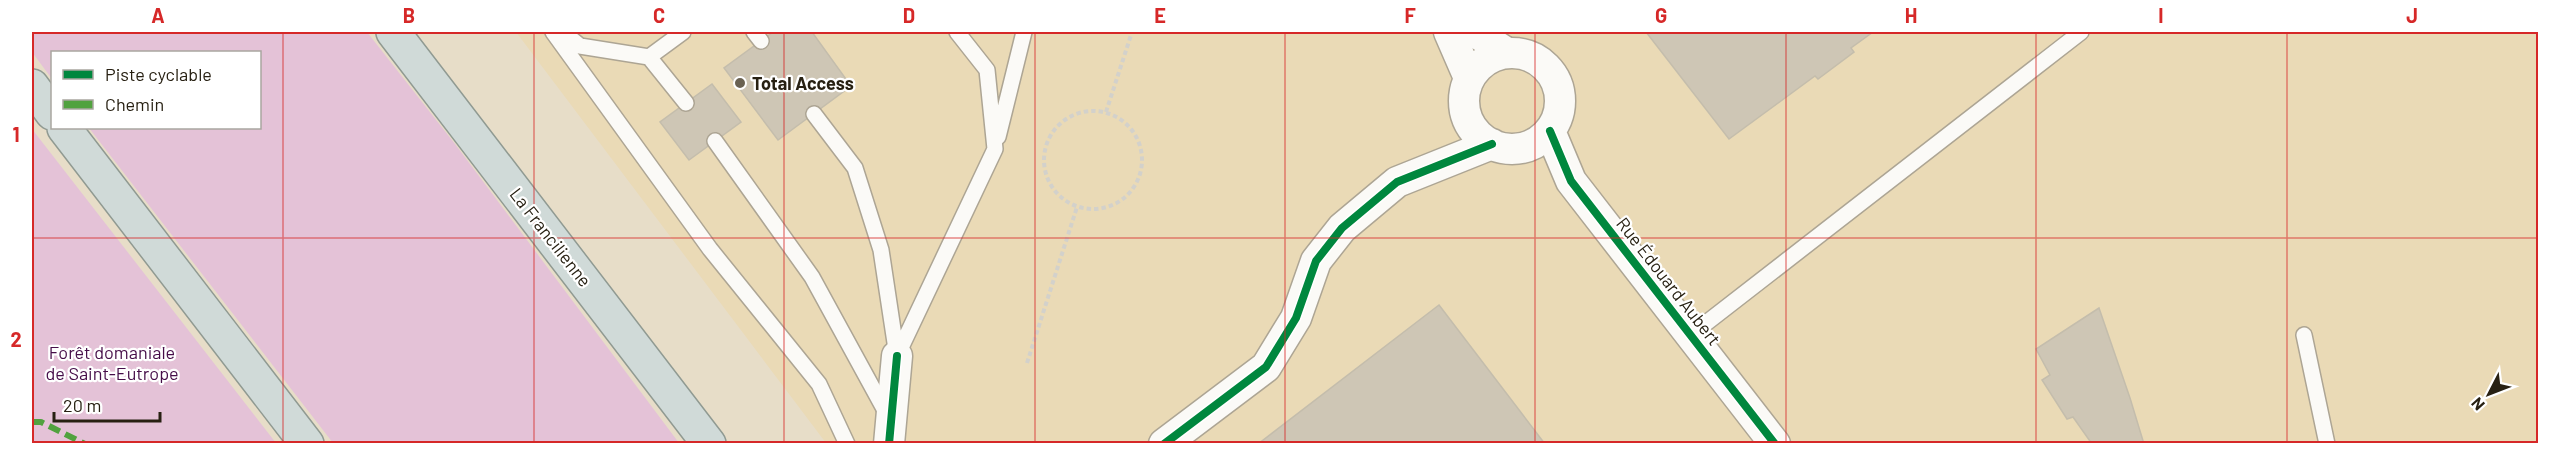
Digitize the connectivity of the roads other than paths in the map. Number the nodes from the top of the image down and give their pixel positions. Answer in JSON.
{"nodes":[{"id":1,"x":393,"y":32,"type":"edge"},
{"id":2,"x":553,"y":32,"type":"edge"},
{"id":3,"x":563,"y":32,"type":"edge"},
{"id":4,"x":683,"y":32,"type":"edge"},
{"id":5,"x":957,"y":32,"type":"edge"},
{"id":6,"x":1024,"y":32,"type":"edge"},
{"id":7,"x":1449,"y":32,"type":"edge"},
{"id":8,"x":1475,"y":32,"type":"edge"},
{"id":9,"x":2080,"y":32,"type":"edge"},
{"id":10,"x":1507,"y":53,"type":"junction"},
{"id":11,"x":649,"y":57,"type":"junction"},
{"id":12,"x":1469,"y":78,"type":"junction"},
{"id":13,"x":32,"y":86,"type":"edge"},
{"id":14,"x":686,"y":103,"type":"dead end"},
{"id":15,"x":51,"y":112,"type":"edge"},
{"id":16,"x":814,"y":114,"type":"dead end"},
{"id":17,"x":65,"y":129,"type":"edge"},
{"id":18,"x":1550,"y":131,"type":"junction"},
{"id":19,"x":715,"y":141,"type":"dead end"},
{"id":20,"x":1499,"y":147,"type":"junction"},
{"id":21,"x":996,"y":149,"type":"junction"},
{"id":22,"x":1571,"y":181,"type":"junction"},
{"id":23,"x":1692,"y":334,"type":"junction"},
{"id":24,"x":2304,"y":336,"type":"dead end"},
{"id":25,"x":897,"y":356,"type":"junction"},
{"id":26,"x":890,"y":432,"type":"edge"},
{"id":27,"x":307,"y":444,"type":"edge"},
{"id":28,"x":709,"y":444,"type":"edge"},
{"id":29,"x":847,"y":444,"type":"edge"},
{"id":30,"x":1164,"y":444,"type":"edge"},
{"id":31,"x":1775,"y":444,"type":"edge"},
{"id":32,"x":2327,"y":444,"type":"edge"}],
"edges":[{"from":1,"to":28,"type":"highway","name":"La Francilienne"},
{"from":2,"to":29,"type":"lane"},
{"from":3,"to":11,"type":"lane"},
{"from":4,"to":11,"type":"lane"},
{"from":5,"to":21,"type":"lane"},
{"from":6,"to":21,"type":"lane"},
{"from":7,"to":12,"type":"street"},
{"from":8,"to":10,"type":"street"},
{"from":9,"to":23,"type":"lane"},
{"from":10,"to":12,"type":"street"},
{"from":10,"to":18,"type":"street"},
{"from":11,"to":14,"type":"lane"},
{"from":12,"to":20,"type":"street"},
{"from":13,"to":15,"type":"highway"},
{"from":16,"to":25,"type":"lane"},
{"from":17,"to":27,"type":"highway"},
{"from":18,"to":20,"type":"street"},
{"from":18,"to":22,"type":"street","name":"Rue Édouard Aubert"},
{"from":19,"to":26,"type":"lane"},
{"from":20,"to":22,"type":"street","name":"Rue Édouard Aubert"},
{"from":20,"to":30,"type":"street"},
{"from":21,"to":25,"type":"lane"},
{"from":22,"to":23,"type":"street","name":"Rue Édouard Aubert"},
{"from":23,"to":31,"type":"street","name":"Rue Édouard Aubert"},
{"from":24,"to":32,"type":"lane"},
{"from":25,"to":26,"type":"street"}]}
